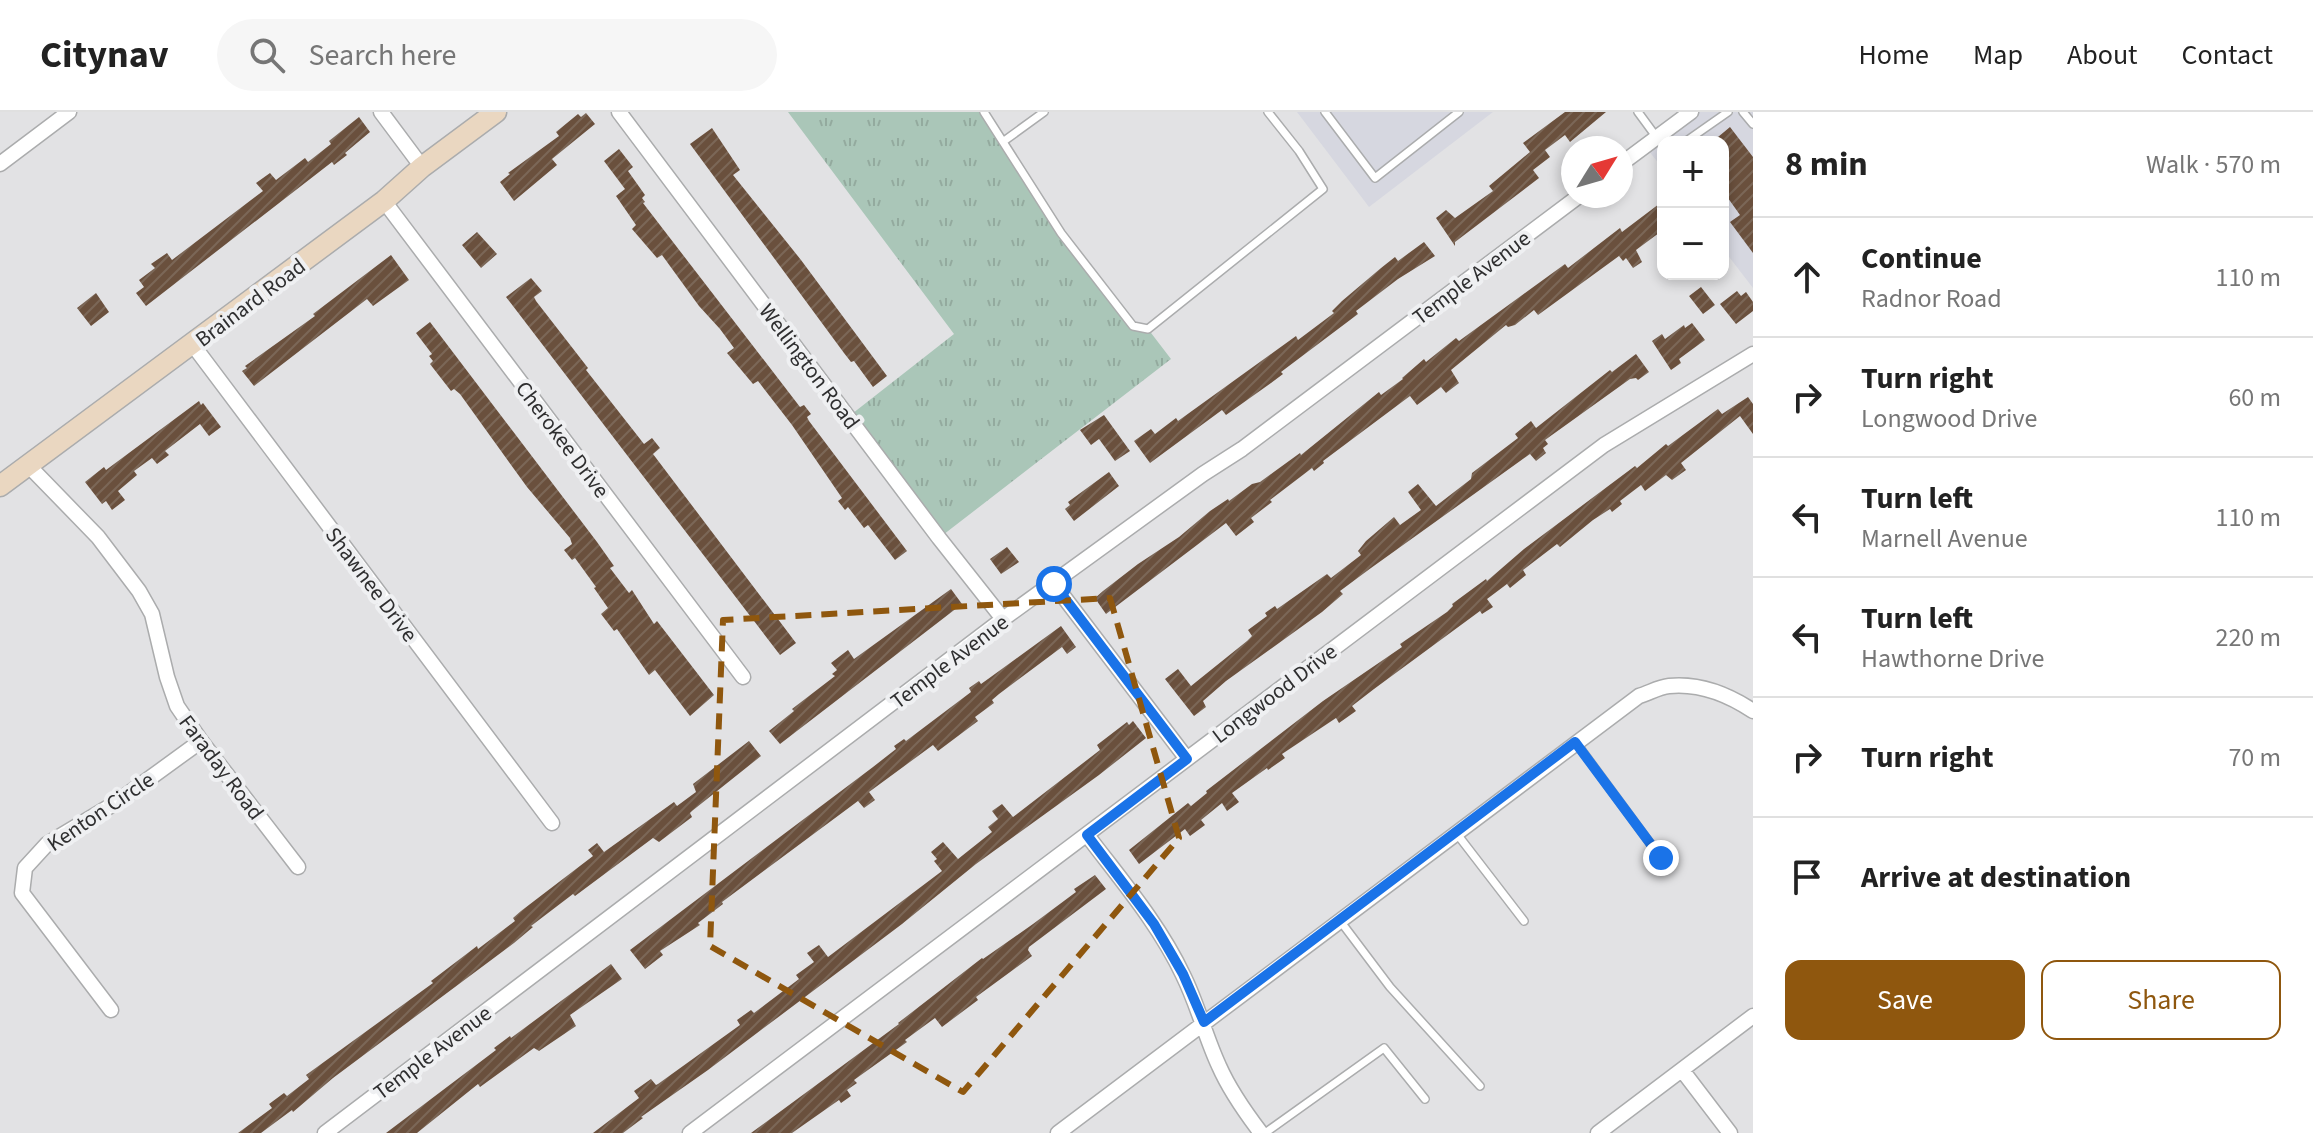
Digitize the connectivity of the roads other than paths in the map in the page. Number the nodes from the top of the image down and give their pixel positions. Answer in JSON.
{"nodes":[{"id":1,"x":69,"y":112,"type":"edge"},
{"id":2,"x":381,"y":112,"type":"edge"},
{"id":3,"x":496,"y":112,"type":"edge"},
{"id":4,"x":619,"y":112,"type":"edge"},
{"id":5,"x":984,"y":112,"type":"edge"},
{"id":6,"x":1044,"y":112,"type":"edge"},
{"id":7,"x":1268,"y":112,"type":"edge"},
{"id":8,"x":1325,"y":112,"type":"edge"},
{"id":9,"x":1459,"y":112,"type":"edge"},
{"id":10,"x":1638,"y":112,"type":"edge"},
{"id":11,"x":1691,"y":112,"type":"edge"},
{"id":12,"x":1728,"y":112,"type":"edge"},
{"id":13,"x":1743,"y":112,"type":"edge"},
{"id":14,"x":1753,"y":124,"type":"edge"},
{"id":15,"x":1666,"y":136,"type":"edge"},
{"id":16,"x":1694,"y":136,"type":"edge"},
{"id":17,"x":1657,"y":138,"type":"edge"},
{"id":18,"x":1004,"y":141,"type":"junction"},
{"id":19,"x":1657,"y":144,"type":"edge"},
{"id":20,"x":1633,"y":157,"type":"edge"},
{"id":21,"x":0,"y":164,"type":"edge"},
{"id":22,"x":422,"y":167,"type":"junction"},
{"id":23,"x":384,"y":201,"type":"junction"},
{"id":24,"x":1563,"y":208,"type":"edge"},
{"id":25,"x":193,"y":345,"type":"junction"},
{"id":26,"x":1753,"y":354,"type":"edge"},
{"id":27,"x":28,"y":465,"type":"junction"},
{"id":28,"x":0,"y":486,"type":"edge"},
{"id":29,"x":1054,"y":584,"type":"junction"},
{"id":30,"x":1003,"y":619,"type":"junction"},
{"id":31,"x":743,"y":677,"type":"dead end"},
{"id":32,"x":1753,"y":711,"type":"edge"},
{"id":33,"x":201,"y":741,"type":"junction"},
{"id":34,"x":1575,"y":742,"type":"junction"},
{"id":35,"x":1187,"y":759,"type":"junction"},
{"id":36,"x":552,"y":823,"type":"dead end"},
{"id":37,"x":1456,"y":832,"type":"junction"},
{"id":38,"x":1087,"y":835,"type":"junction"},
{"id":39,"x":1661,"y":858,"type":"dead end"},
{"id":40,"x":298,"y":867,"type":"dead end"},
{"id":41,"x":1339,"y":920,"type":"junction"},
{"id":42,"x":1524,"y":921,"type":"dead end"},
{"id":43,"x":111,"y":1010,"type":"dead end"},
{"id":44,"x":1753,"y":1016,"type":"edge"},
{"id":45,"x":1204,"y":1022,"type":"junction"},
{"id":46,"x":1682,"y":1070,"type":"junction"},
{"id":47,"x":1480,"y":1086,"type":"dead end"},
{"id":48,"x":1425,"y":1099,"type":"dead end"},
{"id":49,"x":325,"y":1133,"type":"edge"},
{"id":50,"x":690,"y":1133,"type":"edge"},
{"id":51,"x":1058,"y":1133,"type":"edge"},
{"id":52,"x":1263,"y":1133,"type":"edge"},
{"id":53,"x":1598,"y":1133,"type":"edge"},
{"id":54,"x":1730,"y":1133,"type":"edge"}],
"edges":[{"from":1,"to":21,"type":"street"},
{"from":2,"to":22,"type":"street"},
{"from":3,"to":22,"type":"main road","name":"Brainard Road"},
{"from":4,"to":30,"type":"street","name":"Wellington Road"},
{"from":5,"to":18,"type":"lane"},
{"from":6,"to":18,"type":"lane"},
{"from":7,"to":18,"type":"lane"},
{"from":8,"to":9,"type":"lane"},
{"from":10,"to":17,"type":"lane"},
{"from":11,"to":15,"type":"street"},
{"from":12,"to":16,"type":"lane"},
{"from":13,"to":14,"type":"lane"},
{"from":19,"to":20,"type":"street"},
{"from":22,"to":23,"type":"main road","name":"Brainard Road"},
{"from":23,"to":25,"type":"main road","name":"Brainard Road"},
{"from":23,"to":31,"type":"street","name":"Cherokee Drive"},
{"from":24,"to":29,"type":"street","name":"Temple Avenue"},
{"from":25,"to":27,"type":"main road","name":"Brainard Road"},
{"from":25,"to":36,"type":"street","name":"Shawnee Drive"},
{"from":26,"to":35,"type":"street","name":"Longwood Drive"},
{"from":27,"to":28,"type":"main road","name":"Brainard Road"},
{"from":27,"to":33,"type":"street","name":"Faraday Road"},
{"from":29,"to":30,"type":"street","name":"Temple Avenue"},
{"from":29,"to":35,"type":"street"},
{"from":30,"to":49,"type":"street","name":"Temple Avenue"},
{"from":32,"to":34,"type":"street"},
{"from":33,"to":40,"type":"street","name":"Faraday Road"},
{"from":33,"to":43,"type":"street","name":"Kenton Circle"},
{"from":34,"to":37,"type":"street"},
{"from":34,"to":39,"type":"lane"},
{"from":35,"to":38,"type":"street","name":"Longwood Drive"},
{"from":37,"to":41,"type":"street"},
{"from":37,"to":42,"type":"lane"},
{"from":38,"to":45,"type":"street"},
{"from":38,"to":50,"type":"street","name":"Longwood Drive"},
{"from":41,"to":45,"type":"street"},
{"from":41,"to":47,"type":"lane"},
{"from":44,"to":46,"type":"street"},
{"from":45,"to":51,"type":"street"},
{"from":45,"to":52,"type":"street"},
{"from":46,"to":53,"type":"street"},
{"from":46,"to":54,"type":"street"},
{"from":48,"to":52,"type":"lane"}]}
